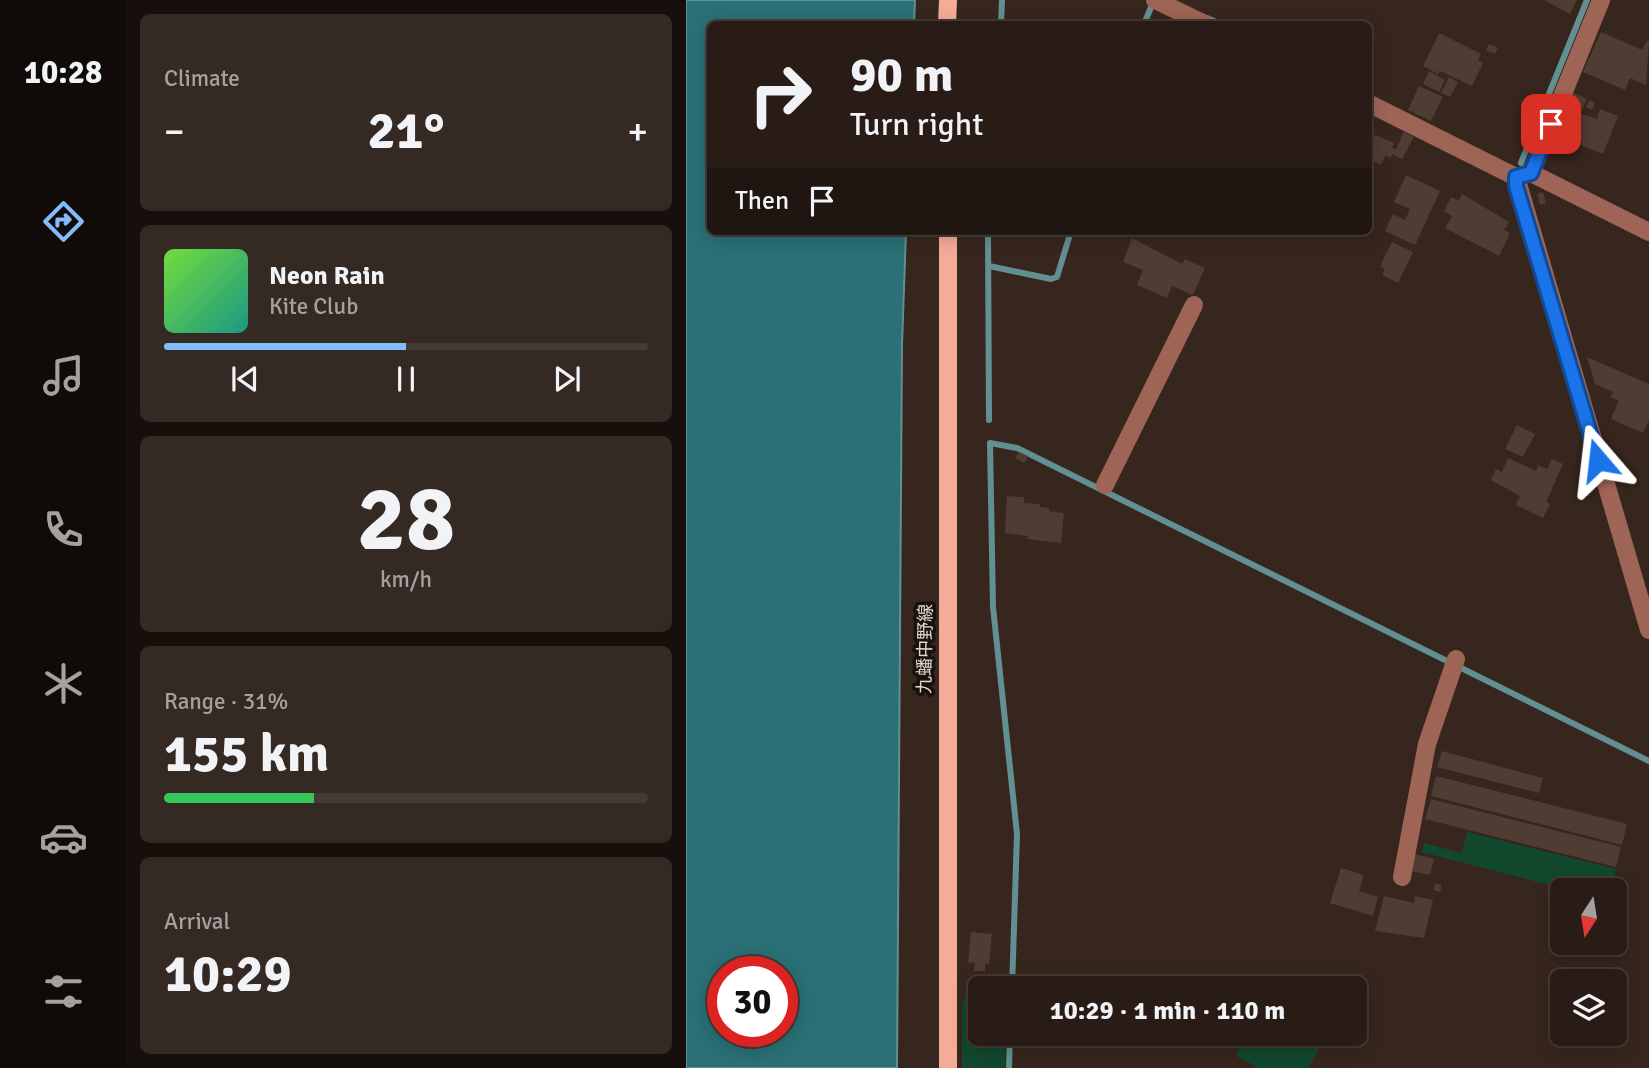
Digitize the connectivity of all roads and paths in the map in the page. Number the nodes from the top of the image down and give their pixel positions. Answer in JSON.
{"nodes":[{"id":1,"x":948,"y":0,"type":"edge"},
{"id":2,"x":1154,"y":0,"type":"edge"},
{"id":3,"x":1601,"y":0,"type":"edge"},
{"id":4,"x":947,"y":21,"type":"edge"},
{"id":5,"x":1199,"y":21,"type":"edge"},
{"id":6,"x":1372,"y":105,"type":"edge"},
{"id":7,"x":1523,"y":175,"type":"junction"},
{"id":8,"x":1649,"y":232,"type":"edge"},
{"id":9,"x":948,"y":235,"type":"edge"},
{"id":10,"x":1194,"y":305,"type":"dead end"},
{"id":11,"x":1105,"y":485,"type":"dead end"},
{"id":12,"x":1649,"y":630,"type":"edge"},
{"id":13,"x":1454,"y":662,"type":"dead end"},
{"id":14,"x":1402,"y":877,"type":"dead end"},
{"id":15,"x":948,"y":1068,"type":"edge"}],
"edges":[{"from":1,"to":4,"type":"main road"},
{"from":2,"to":5,"type":"street"},
{"from":3,"to":7,"type":"street"},
{"from":6,"to":7,"type":"street"},
{"from":7,"to":8,"type":"street"},
{"from":7,"to":12,"type":"street"},
{"from":9,"to":15,"type":"main road","name":"九蟠中野線"},
{"from":10,"to":11,"type":"street"},
{"from":13,"to":14,"type":"street"}]}
